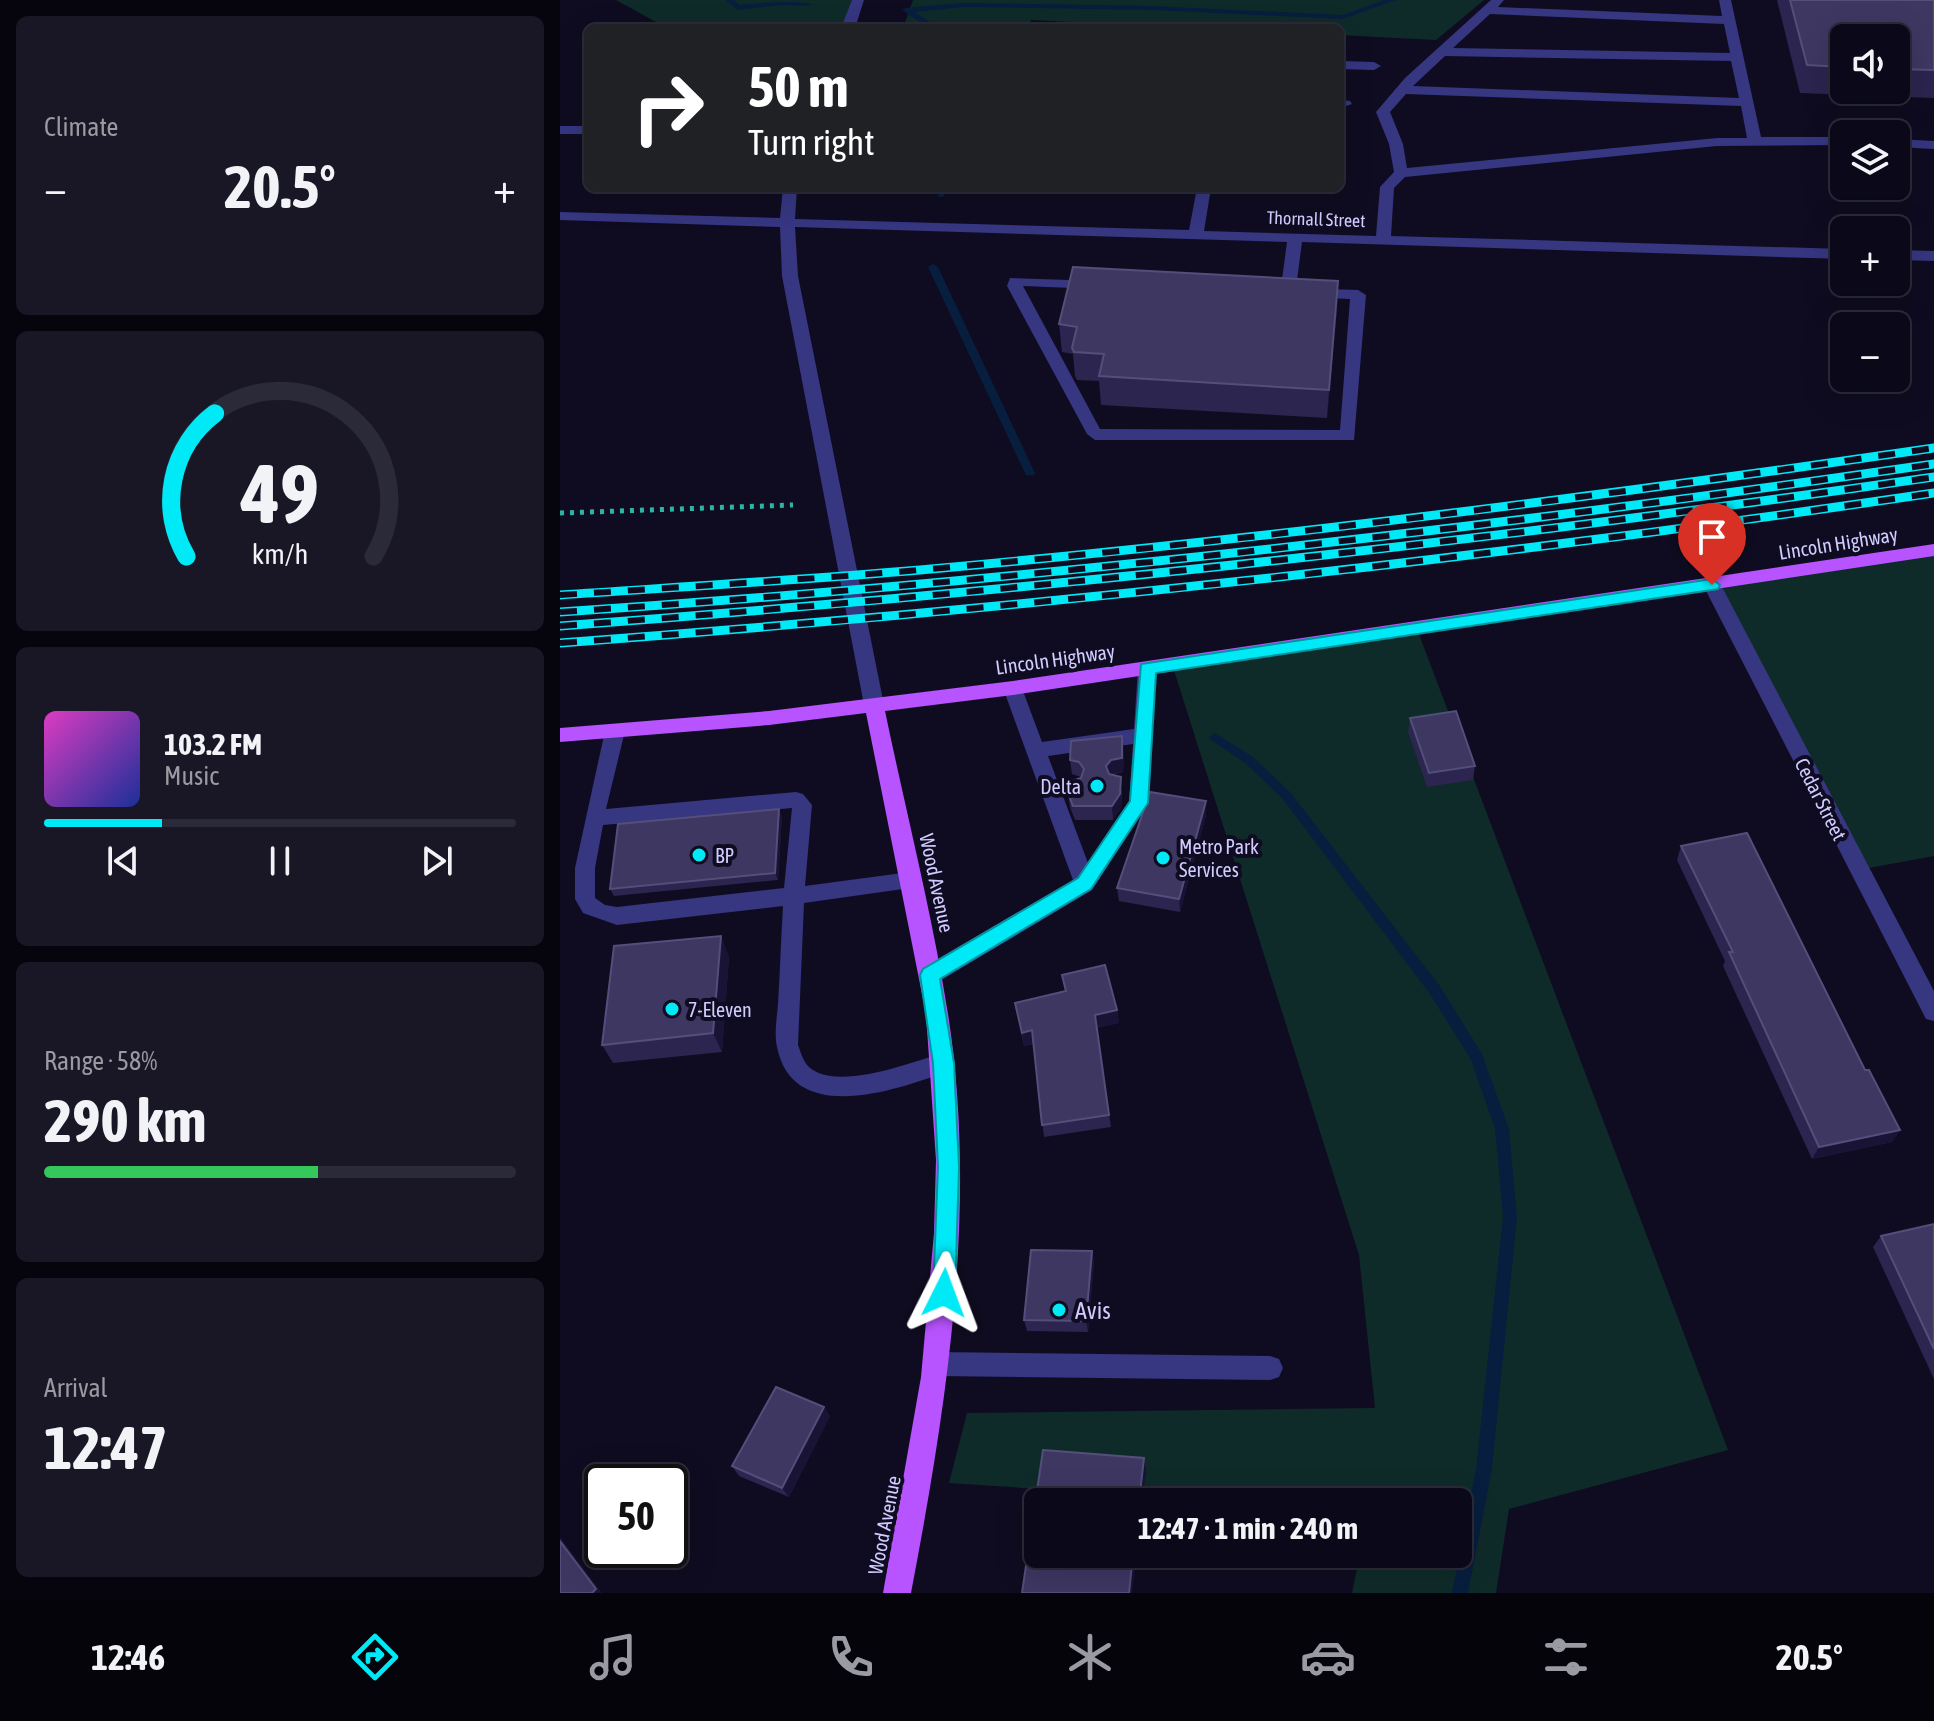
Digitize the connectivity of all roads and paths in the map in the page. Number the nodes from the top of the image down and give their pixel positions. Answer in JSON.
{"nodes":[{"id":1,"x":858,"y":0,"type":"edge"},
{"id":2,"x":1725,"y":0,"type":"edge"},
{"id":3,"x":1493,"y":5,"type":"edge"},
{"id":4,"x":1729,"y":20,"type":"junction"},
{"id":5,"x":849,"y":24,"type":"edge"},
{"id":6,"x":1441,"y":52,"type":"junction"},
{"id":7,"x":1737,"y":57,"type":"junction"},
{"id":8,"x":1344,"y":65,"type":"edge"},
{"id":9,"x":1374,"y":66,"type":"dead end"},
{"id":10,"x":1402,"y":90,"type":"junction"},
{"id":11,"x":1747,"y":102,"type":"junction"},
{"id":12,"x":560,"y":130,"type":"edge"},
{"id":13,"x":584,"y":130,"type":"edge"},
{"id":14,"x":1755,"y":140,"type":"junction"},
{"id":15,"x":1830,"y":141,"type":"edge"},
{"id":16,"x":1910,"y":144,"type":"edge"},
{"id":17,"x":1934,"y":145,"type":"edge"},
{"id":18,"x":1401,"y":173,"type":"junction"},
{"id":19,"x":790,"y":192,"type":"edge"},
{"id":20,"x":1203,"y":192,"type":"edge"},
{"id":21,"x":560,"y":216,"type":"edge"},
{"id":22,"x":787,"y":223,"type":"junction"},
{"id":23,"x":1196,"y":234,"type":"junction"},
{"id":24,"x":1295,"y":238,"type":"junction"},
{"id":25,"x":1383,"y":241,"type":"junction"},
{"id":26,"x":1830,"y":254,"type":"edge"},
{"id":27,"x":1910,"y":255,"type":"edge"},
{"id":28,"x":1934,"y":256,"type":"edge"},
{"id":29,"x":1288,"y":291,"type":"junction"},
{"id":30,"x":793,"y":505,"type":"dead end"},
{"id":31,"x":560,"y":513,"type":"edge"},
{"id":32,"x":1934,"y":550,"type":"edge"},
{"id":33,"x":1712,"y":585,"type":"junction"},
{"id":34,"x":1147,"y":668,"type":"junction"},
{"id":35,"x":1013,"y":688,"type":"junction"},
{"id":36,"x":874,"y":705,"type":"junction"},
{"id":37,"x":615,"y":731,"type":"junction"},
{"id":38,"x":560,"y":735,"type":"edge"},
{"id":39,"x":1144,"y":735,"type":"junction"},
{"id":40,"x":1036,"y":750,"type":"junction"},
{"id":41,"x":1141,"y":780,"type":"junction"},
{"id":42,"x":1120,"y":782,"type":"edge"},
{"id":43,"x":1073,"y":785,"type":"edge"},
{"id":44,"x":1050,"y":790,"type":"junction"},
{"id":45,"x":596,"y":818,"type":"junction"},
{"id":46,"x":910,"y":880,"type":"junction"},
{"id":47,"x":1085,"y":884,"type":"junction"},
{"id":48,"x":794,"y":896,"type":"junction"},
{"id":49,"x":930,"y":975,"type":"junction"},
{"id":50,"x":1934,"y":1012,"type":"edge"},
{"id":51,"x":943,"y":1063,"type":"junction"},
{"id":52,"x":936,"y":1364,"type":"junction"},
{"id":53,"x":1270,"y":1368,"type":"dead end"},
{"id":54,"x":897,"y":1593,"type":"edge"}],
"edges":[{"from":1,"to":5,"type":"street"},
{"from":2,"to":4,"type":"street"},
{"from":3,"to":4,"type":"street"},
{"from":3,"to":6,"type":"street"},
{"from":4,"to":7,"type":"street"},
{"from":6,"to":7,"type":"street"},
{"from":6,"to":10,"type":"street"},
{"from":7,"to":11,"type":"street"},
{"from":8,"to":9,"type":"street"},
{"from":10,"to":11,"type":"street"},
{"from":10,"to":18,"type":"street"},
{"from":11,"to":14,"type":"street"},
{"from":12,"to":13,"type":"street"},
{"from":14,"to":15,"type":"street"},
{"from":14,"to":18,"type":"street"},
{"from":16,"to":17,"type":"street"},
{"from":18,"to":25,"type":"street"},
{"from":19,"to":22,"type":"street","name":"Wood Avenue"},
{"from":20,"to":23,"type":"street"},
{"from":21,"to":22,"type":"street","name":"Thornall Street"},
{"from":22,"to":23,"type":"street","name":"Thornall Street"},
{"from":22,"to":36,"type":"street","name":"Wood Avenue"},
{"from":23,"to":24,"type":"street","name":"Thornall Street"},
{"from":24,"to":25,"type":"street","name":"Thornall Street"},
{"from":24,"to":29,"type":"street"},
{"from":25,"to":26,"type":"street","name":"Thornall Street"},
{"from":27,"to":28,"type":"street"},
{"from":29,"to":29,"type":"street"},
{"from":30,"to":31,"type":"path"},
{"from":32,"to":33,"type":"main road","name":"Lincoln Highway"},
{"from":33,"to":34,"type":"main road","name":"Lincoln Highway"},
{"from":33,"to":50,"type":"street","name":"Cedar Street"},
{"from":34,"to":35,"type":"main road","name":"Lincoln Highway"},
{"from":34,"to":39,"type":"street"},
{"from":35,"to":36,"type":"main road","name":"Lincoln Highway"},
{"from":35,"to":40,"type":"street"},
{"from":36,"to":37,"type":"main road","name":"Lincoln Highway"},
{"from":36,"to":46,"type":"main road","name":"Wood Avenue"},
{"from":37,"to":38,"type":"main road","name":"Lincoln Highway"},
{"from":37,"to":45,"type":"street"},
{"from":39,"to":40,"type":"street"},
{"from":39,"to":41,"type":"street"},
{"from":40,"to":44,"type":"street"},
{"from":41,"to":42,"type":"street"},
{"from":41,"to":47,"type":"street"},
{"from":43,"to":44,"type":"street"},
{"from":44,"to":47,"type":"street"},
{"from":45,"to":48,"type":"street"},
{"from":45,"to":48,"type":"street"},
{"from":46,"to":48,"type":"street"},
{"from":46,"to":49,"type":"main road","name":"Wood Avenue"},
{"from":47,"to":49,"type":"street"},
{"from":48,"to":51,"type":"street"},
{"from":49,"to":51,"type":"main road","name":"Wood Avenue"},
{"from":51,"to":52,"type":"main road","name":"Wood Avenue"},
{"from":52,"to":53,"type":"street"},
{"from":52,"to":54,"type":"main road","name":"Wood Avenue"}]}
